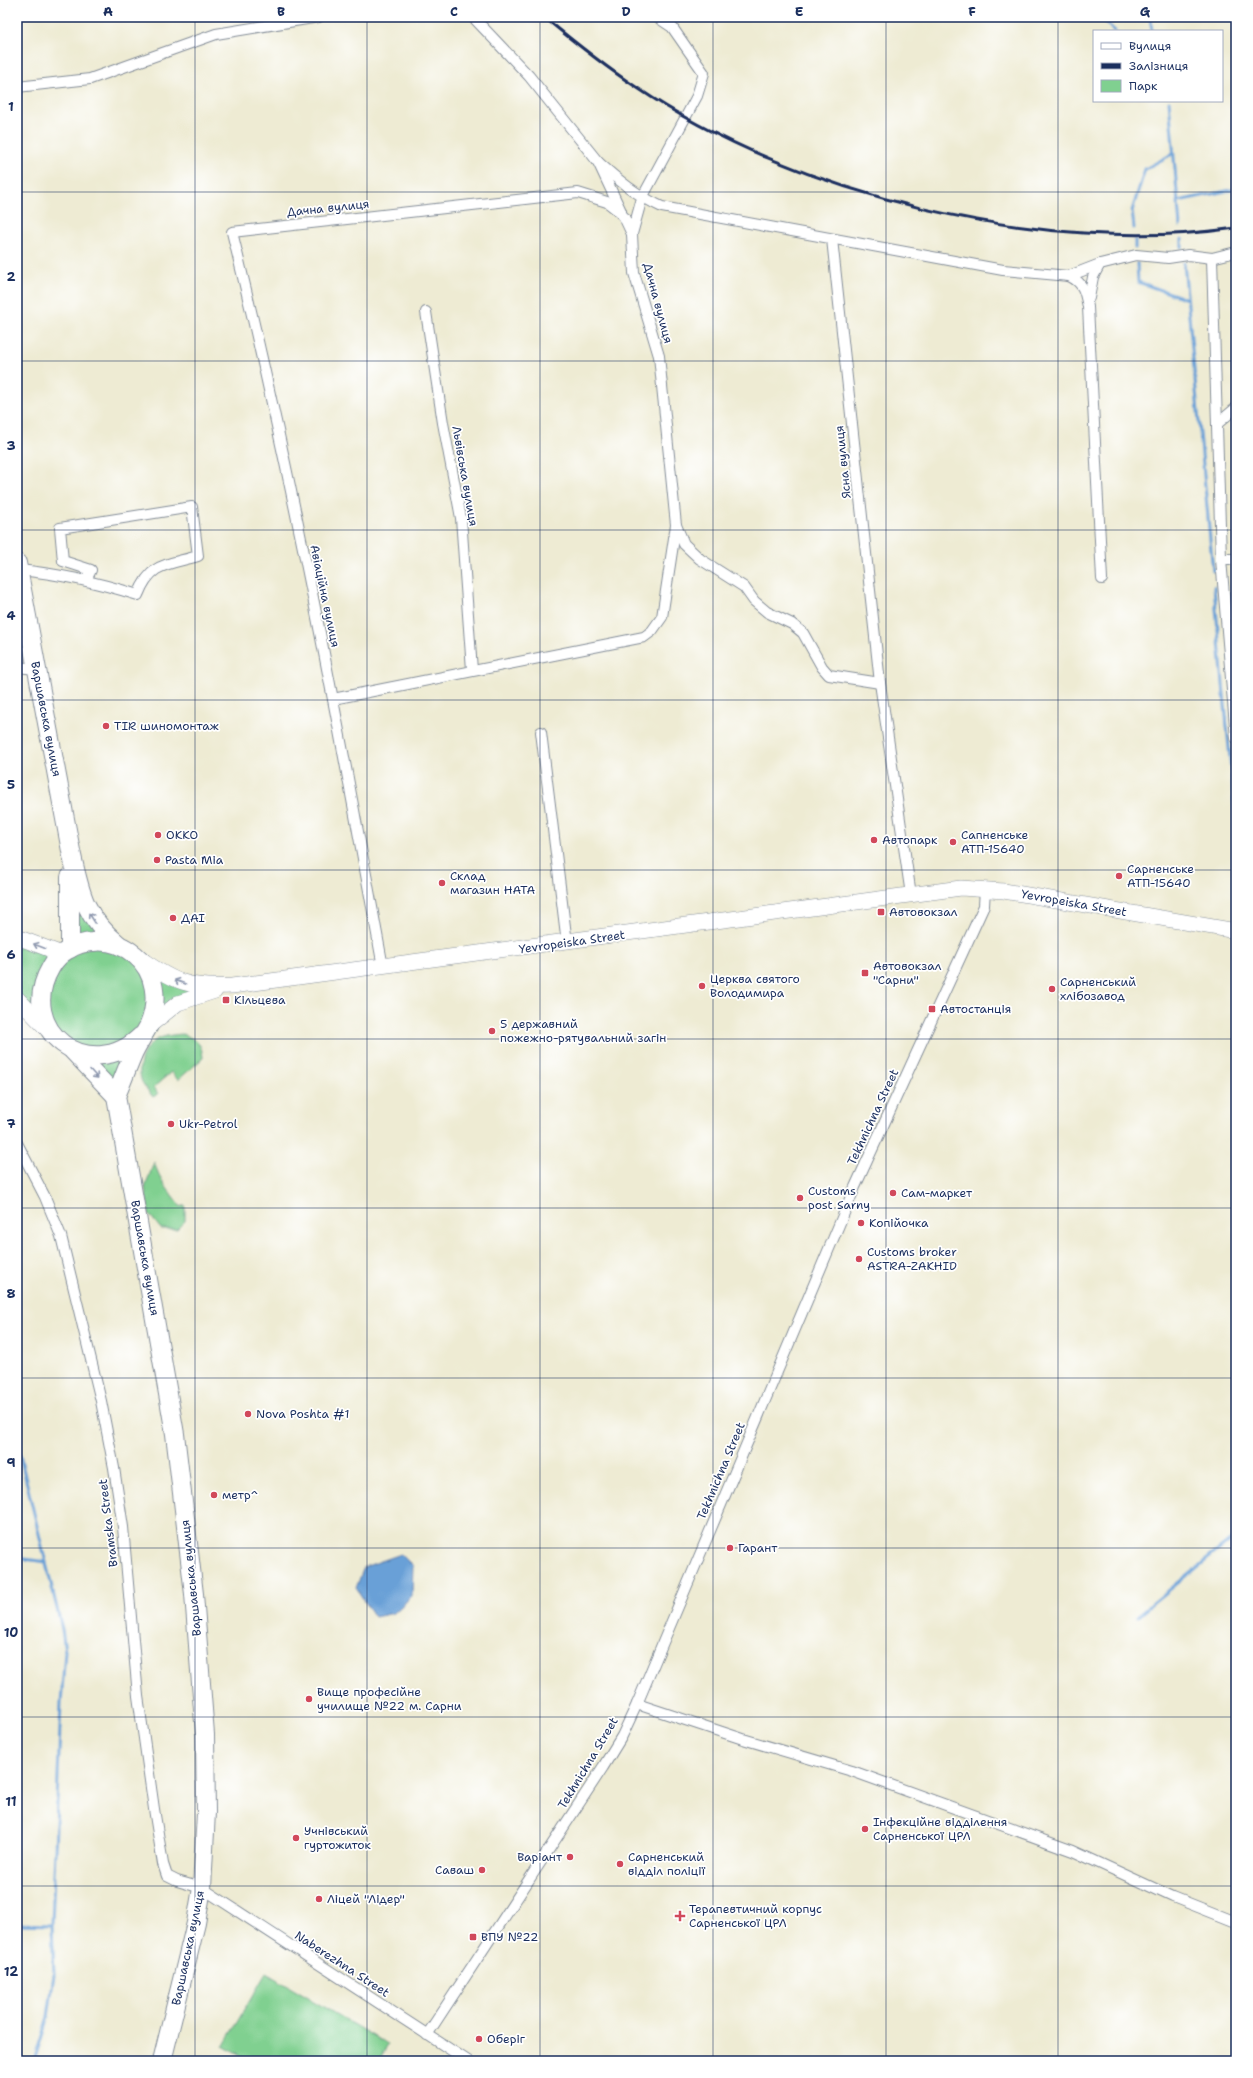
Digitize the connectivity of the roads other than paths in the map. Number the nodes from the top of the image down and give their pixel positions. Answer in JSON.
{"nodes":[{"id":1,"x":319,"y":17,"type":"edge"},
{"id":2,"x":473,"y":17,"type":"edge"},
{"id":3,"x":657,"y":17,"type":"edge"},
{"id":4,"x":17,"y":87,"type":"edge"},
{"id":5,"x":598,"y":162,"type":"junction"},
{"id":6,"x":642,"y":198,"type":"junction"},
{"id":7,"x":624,"y":217,"type":"junction"},
{"id":8,"x":232,"y":232,"type":"joint"},
{"id":9,"x":632,"y":234,"type":"junction"},
{"id":10,"x":832,"y":239,"type":"junction"},
{"id":11,"x":1236,"y":252,"type":"edge"},
{"id":12,"x":1212,"y":258,"type":"junction"},
{"id":13,"x":1100,"y":264,"type":"junction"},
{"id":14,"x":1069,"y":276,"type":"junction"},
{"id":15,"x":1088,"y":307,"type":"junction"},
{"id":16,"x":426,"y":312,"type":"dead end"},
{"id":17,"x":1236,"y":408,"type":"edge"},
{"id":18,"x":1217,"y":424,"type":"junction"},
{"id":19,"x":676,"y":525,"type":"junction"},
{"id":20,"x":1221,"y":559,"type":"junction"},
{"id":21,"x":1236,"y":559,"type":"edge"},
{"id":22,"x":18,"y":567,"type":"edge"},
{"id":23,"x":1102,"y":579,"type":"dead end"},
{"id":24,"x":86,"y":580,"type":"junction"},
{"id":25,"x":17,"y":668,"type":"edge"},
{"id":26,"x":36,"y":668,"type":"junction"},
{"id":27,"x":472,"y":670,"type":"junction"},
{"id":28,"x":880,"y":683,"type":"junction"},
{"id":29,"x":1234,"y":691,"type":"edge"},
{"id":30,"x":333,"y":699,"type":"junction"},
{"id":31,"x":541,"y":732,"type":"dead end"},
{"id":32,"x":1236,"y":738,"type":"edge"},
{"id":33,"x":71,"y":851,"type":"junction"},
{"id":34,"x":985,"y":888,"type":"junction"},
{"id":35,"x":911,"y":895,"type":"junction"},
{"id":36,"x":1236,"y":931,"type":"edge"},
{"id":37,"x":17,"y":937,"type":"edge"},
{"id":38,"x":567,"y":943,"type":"junction"},
{"id":39,"x":119,"y":945,"type":"junction"},
{"id":40,"x":66,"y":952,"type":"junction"},
{"id":41,"x":137,"y":957,"type":"junction"},
{"id":42,"x":383,"y":967,"type":"junction"},
{"id":43,"x":232,"y":986,"type":"junction"},
{"id":44,"x":17,"y":998,"type":"edge"},
{"id":45,"x":145,"y":1031,"type":"junction"},
{"id":46,"x":56,"y":1037,"type":"junction"},
{"id":47,"x":73,"y":1051,"type":"junction"},
{"id":48,"x":116,"y":1096,"type":"junction"},
{"id":49,"x":17,"y":1143,"type":"edge"},
{"id":50,"x":637,"y":1704,"type":"junction"},
{"id":51,"x":202,"y":1888,"type":"junction"},
{"id":52,"x":1236,"y":1922,"type":"edge"},
{"id":53,"x":427,"y":2035,"type":"junction"},
{"id":54,"x":162,"y":2061,"type":"edge"},
{"id":55,"x":468,"y":2061,"type":"edge"}],
"edges":[{"from":1,"to":4,"type":"street"},
{"from":2,"to":5,"type":"street"},
{"from":3,"to":6,"type":"street"},
{"from":5,"to":6,"type":"street"},
{"from":5,"to":7,"type":"street"},
{"from":6,"to":9,"type":"street"},
{"from":6,"to":10,"type":"street"},
{"from":7,"to":8,"type":"street","name":"Дачна вулиця"},
{"from":7,"to":9,"type":"street","name":"Дачна вулиця"},
{"from":8,"to":30,"type":"street","name":"Авіаційна вулиця"},
{"from":9,"to":19,"type":"street","name":"Дачна вулиця"},
{"from":10,"to":14,"type":"street"},
{"from":10,"to":28,"type":"street","name":"Ясна вулиця"},
{"from":11,"to":12,"type":"street"},
{"from":12,"to":13,"type":"street"},
{"from":12,"to":18,"type":"street"},
{"from":13,"to":14,"type":"street"},
{"from":13,"to":15,"type":"street"},
{"from":14,"to":15,"type":"street"},
{"from":15,"to":23,"type":"street"},
{"from":16,"to":27,"type":"street","name":"Львівська вулиця"},
{"from":17,"to":18,"type":"street"},
{"from":18,"to":20,"type":"street"},
{"from":19,"to":27,"type":"street"},
{"from":19,"to":28,"type":"street","name":"Дачна вулиця"},
{"from":20,"to":21,"type":"street"},
{"from":20,"to":29,"type":"street"},
{"from":22,"to":24,"type":"street"},
{"from":22,"to":26,"type":"highway","name":"Варшавська вулиця"},
{"from":24,"to":24,"type":"street"},
{"from":25,"to":26,"type":"street"},
{"from":26,"to":33,"type":"highway","name":"Варшавська вулиця"},
{"from":27,"to":30,"type":"street"},
{"from":28,"to":35,"type":"street"},
{"from":29,"to":32,"type":"street"},
{"from":30,"to":42,"type":"street","name":"Авіаційна вулиця"},
{"from":31,"to":38,"type":"street"},
{"from":39,"to":33,"type":"highway","one_way":true},
{"from":33,"to":40,"type":"highway"},
{"from":34,"to":35,"type":"main road","name":"Yevropeiska Street"},
{"from":34,"to":36,"type":"main road","name":"Yevropeiska Street"},
{"from":34,"to":50,"type":"street","name":"Tekhnichna Street"},
{"from":35,"to":38,"type":"main road","name":"Yevropeiska Street"},
{"from":40,"to":37,"type":"main road","one_way":true},
{"from":38,"to":42,"type":"main road","name":"Yevropeiska Street"},
{"from":39,"to":40,"type":"highway"},
{"from":39,"to":41,"type":"highway"},
{"from":40,"to":46,"type":"highway"},
{"from":43,"to":41,"type":"main road","name":"Yevropeiska Street","one_way":true},
{"from":41,"to":45,"type":"highway"},
{"from":42,"to":43,"type":"main road","name":"Yevropeiska Street"},
{"from":43,"to":45,"type":"main road","name":"Yevropeiska Street"},
{"from":44,"to":46,"type":"main road"},
{"from":45,"to":47,"type":"highway"},
{"from":45,"to":48,"type":"highway"},
{"from":46,"to":47,"type":"highway"},
{"from":47,"to":48,"type":"highway","one_way":true},
{"from":48,"to":51,"type":"highway","name":"Варшавська вулиця"},
{"from":49,"to":51,"type":"street","name":"Bramska Street"},
{"from":50,"to":52,"type":"street"},
{"from":50,"to":53,"type":"street","name":"Tekhnichna Street"},
{"from":51,"to":53,"type":"street","name":"Naberezhna Street"},
{"from":51,"to":54,"type":"highway","name":"Варшавська вулиця"},
{"from":53,"to":55,"type":"street","name":"Naberezhna Street"}]}
